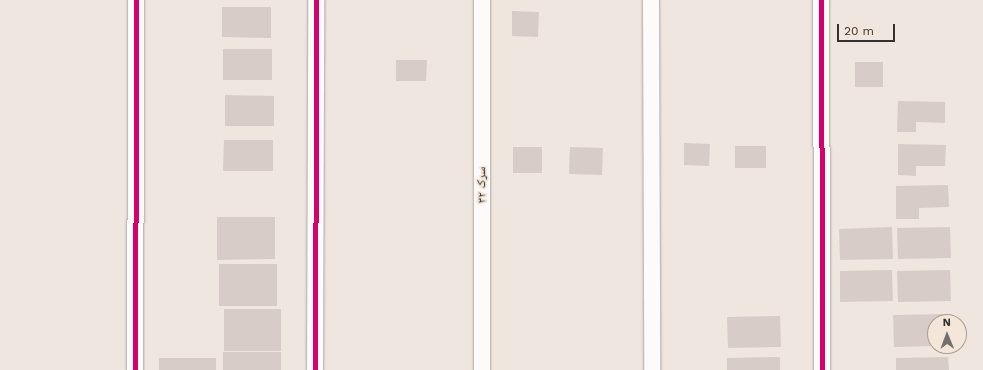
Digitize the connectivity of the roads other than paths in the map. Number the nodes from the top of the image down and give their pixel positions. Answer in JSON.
{"nodes":[{"id":1,"x":136,"y":0,"type":"edge"},
{"id":2,"x":316,"y":0,"type":"edge"},
{"id":3,"x":482,"y":0,"type":"edge"},
{"id":4,"x":651,"y":0,"type":"edge"},
{"id":5,"x":821,"y":0,"type":"edge"},
{"id":6,"x":135,"y":370,"type":"edge"},
{"id":7,"x":315,"y":370,"type":"edge"},
{"id":8,"x":482,"y":370,"type":"edge"},
{"id":9,"x":652,"y":370,"type":"edge"},
{"id":10,"x":822,"y":370,"type":"edge"}],
"edges":[{"from":1,"to":6,"type":"street"},
{"from":2,"to":7,"type":"street"},
{"from":3,"to":8,"type":"street","name":"سرک ۳۲"},
{"from":4,"to":9,"type":"street"},
{"from":5,"to":10,"type":"street"}]}
